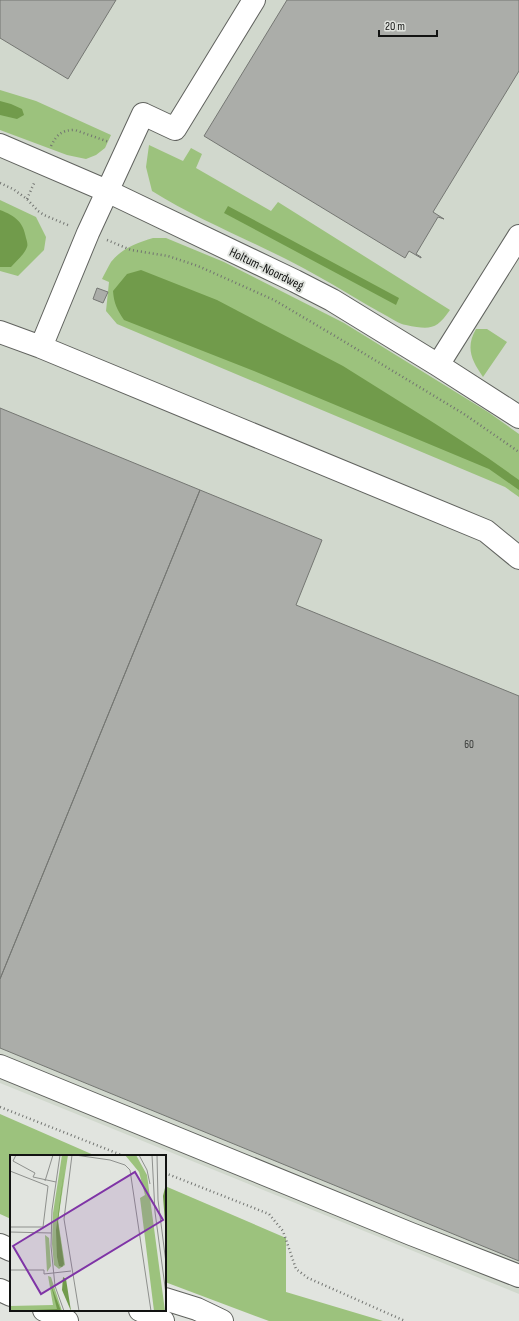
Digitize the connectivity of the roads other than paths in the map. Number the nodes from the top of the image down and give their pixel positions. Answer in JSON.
{"nodes":[{"id":1,"x":254,"y":0,"type":"edge"},
{"id":2,"x":0,"y":145,"type":"edge"},
{"id":3,"x":107,"y":191,"type":"junction"},
{"id":4,"x":519,"y":236,"type":"edge"},
{"id":5,"x":0,"y":332,"type":"edge"},
{"id":6,"x":41,"y":347,"type":"junction"},
{"id":7,"x":438,"y":365,"type":"junction"},
{"id":8,"x":519,"y":416,"type":"edge"},
{"id":9,"x":519,"y":558,"type":"edge"},
{"id":10,"x":0,"y":1066,"type":"edge"},
{"id":11,"x":0,"y":1245,"type":"edge"},
{"id":12,"x":10,"y":1250,"type":"edge"},
{"id":13,"x":519,"y":1276,"type":"edge"},
{"id":14,"x":0,"y":1290,"type":"edge"},
{"id":15,"x":10,"y":1295,"type":"edge"},
{"id":16,"x":166,"y":1299,"type":"edge"},
{"id":17,"x":46,"y":1311,"type":"edge"},
{"id":18,"x":142,"y":1311,"type":"edge"},
{"id":19,"x":68,"y":1321,"type":"edge"},
{"id":20,"x":163,"y":1321,"type":"edge"},
{"id":21,"x":222,"y":1321,"type":"edge"}],
"edges":[{"from":1,"to":3,"type":"main road"},
{"from":2,"to":3,"type":"main road","name":"Holtum-Noordweg"},
{"from":3,"to":6,"type":"main road"},
{"from":3,"to":7,"type":"main road","name":"Holtum-Noordweg"},
{"from":4,"to":7,"type":"main road"},
{"from":5,"to":6,"type":"main road"},
{"from":6,"to":9,"type":"main road"},
{"from":7,"to":8,"type":"main road","name":"Holtum-Noordweg"},
{"from":10,"to":13,"type":"main road"},
{"from":11,"to":12,"type":"main road"},
{"from":14,"to":15,"type":"main road"},
{"from":16,"to":21,"type":"main road"},
{"from":17,"to":19,"type":"main road"},
{"from":18,"to":20,"type":"main road"}]}
